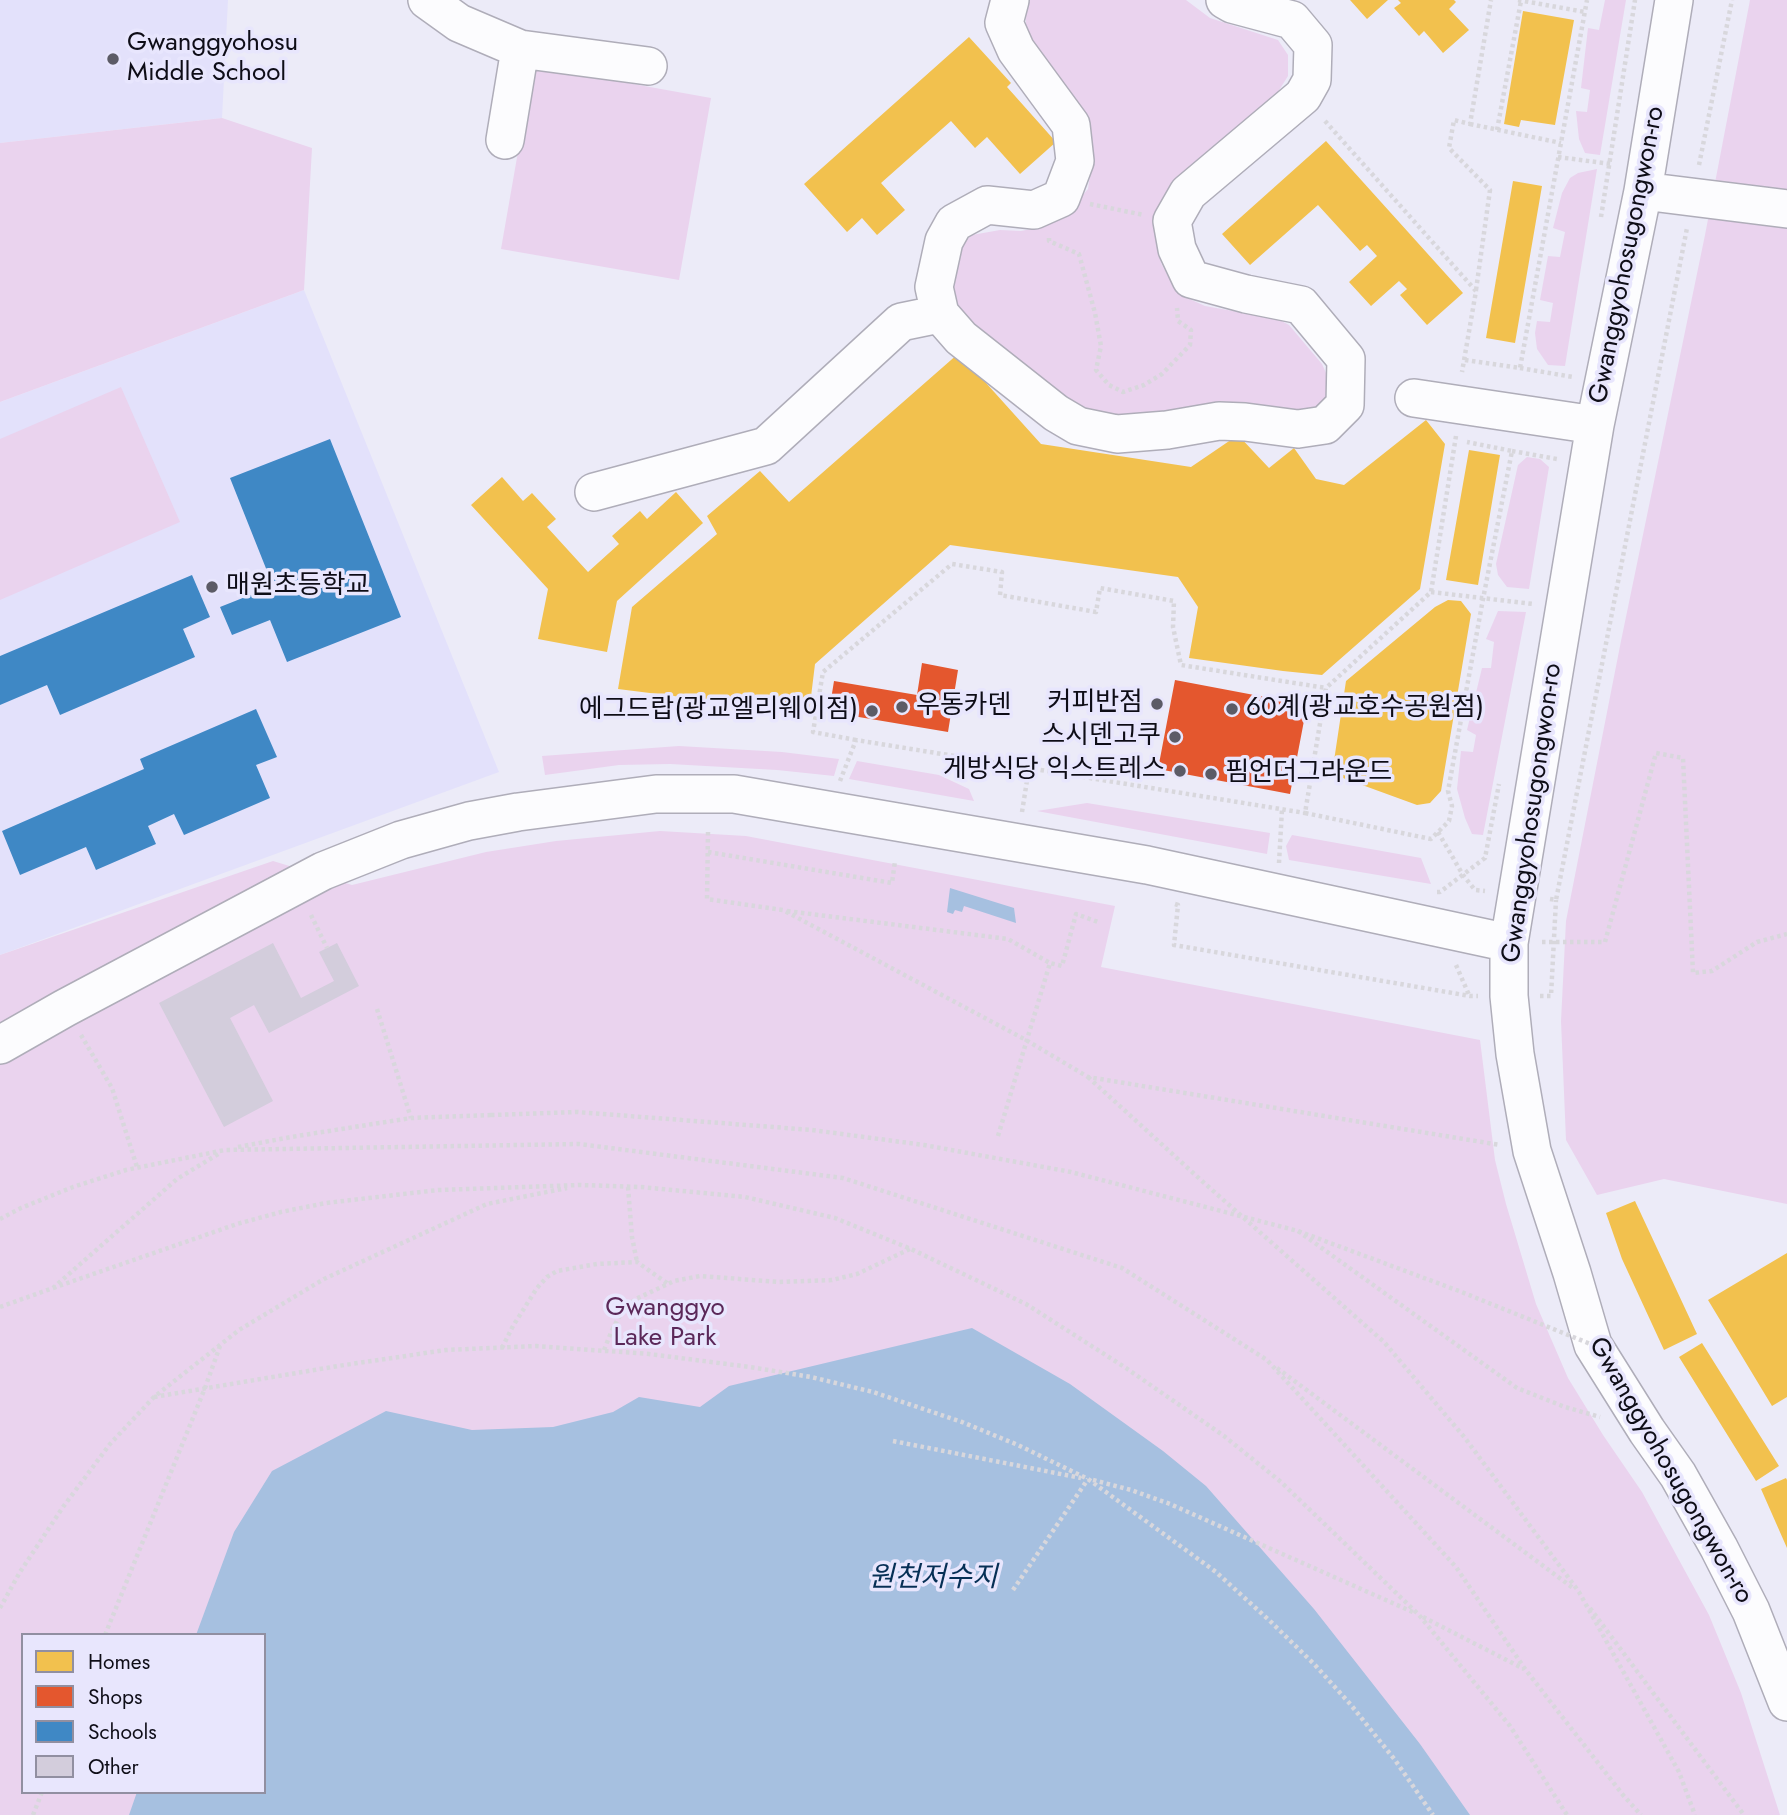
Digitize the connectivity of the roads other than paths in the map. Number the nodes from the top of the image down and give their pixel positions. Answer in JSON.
{"nodes":[{"id":1,"x":428,"y":0,"type":"edge"},
{"id":2,"x":1010,"y":0,"type":"edge"},
{"id":3,"x":1225,"y":0,"type":"edge"},
{"id":4,"x":1675,"y":0,"type":"edge"},
{"id":5,"x":520,"y":49,"type":"junction"},
{"id":6,"x":648,"y":66,"type":"dead end"},
{"id":7,"x":505,"y":140,"type":"dead end"},
{"id":8,"x":1643,"y":191,"type":"junction"},
{"id":9,"x":1787,"y":209,"type":"edge"},
{"id":10,"x":940,"y":314,"type":"junction"},
{"id":11,"x":1414,"y":398,"type":"dead end"},
{"id":12,"x":1595,"y":425,"type":"junction"},
{"id":13,"x":594,"y":492,"type":"dead end"},
{"id":14,"x":1509,"y":943,"type":"junction"},
{"id":15,"x":0,"y":1045,"type":"edge"},
{"id":16,"x":1787,"y":1702,"type":"edge"}],
"edges":[{"from":1,"to":5,"type":"street"},
{"from":2,"to":10,"type":"street"},
{"from":3,"to":10,"type":"street"},
{"from":4,"to":8,"type":"street","name":"Gwanggyohosugongwon-ro"},
{"from":5,"to":6,"type":"street"},
{"from":5,"to":7,"type":"street"},
{"from":8,"to":9,"type":"street"},
{"from":8,"to":12,"type":"street","name":"Gwanggyohosugongwon-ro"},
{"from":10,"to":13,"type":"street"},
{"from":11,"to":12,"type":"street"},
{"from":12,"to":14,"type":"street","name":"Gwanggyohosugongwon-ro"},
{"from":14,"to":15,"type":"street"},
{"from":14,"to":16,"type":"street","name":"Gwanggyohosugongwon-ro"}]}
